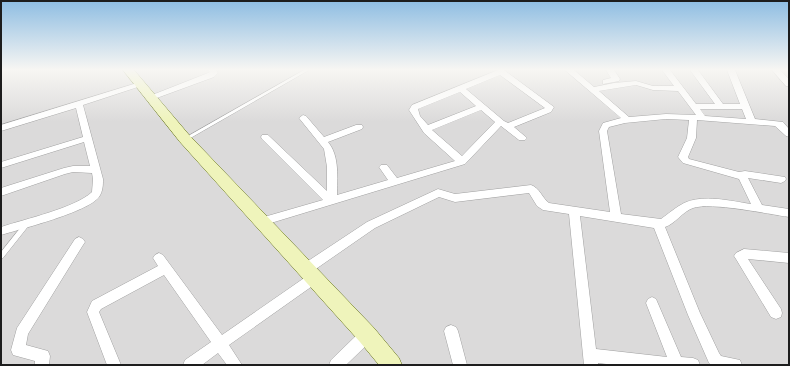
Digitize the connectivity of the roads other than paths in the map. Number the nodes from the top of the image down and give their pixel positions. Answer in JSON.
{"nodes":[{"id":1,"x":133,"y":87,"type":"edge"},
{"id":2,"x":142,"y":87,"type":"edge"},
{"id":3,"x":179,"y":87,"type":"edge"},
{"id":4,"x":277,"y":87,"type":"edge"},
{"id":5,"x":522,"y":87,"type":"edge"},
{"id":6,"x":589,"y":87,"type":"edge"},
{"id":7,"x":651,"y":87,"type":"edge"},
{"id":8,"x":707,"y":87,"type":"edge"},
{"id":9,"x":738,"y":87,"type":"edge"},
{"id":10,"x":460,"y":88,"type":"joint"},
{"id":11,"x":680,"y":89,"type":"joint"},
{"id":12,"x":151,"y":97,"type":"junction"},
{"id":13,"x":79,"y":104,"type":"junction"},
{"id":14,"x":720,"y":105,"type":"junction"},
{"id":15,"x":745,"y":106,"type":"junction"},
{"id":16,"x":482,"y":107,"type":"junction"},
{"id":17,"x":694,"y":107,"type":"junction"},
{"id":18,"x":303,"y":118,"type":"dead end"},
{"id":19,"x":693,"y":118,"type":"junction"},
{"id":20,"x":703,"y":119,"type":"junction"},
{"id":21,"x":628,"y":120,"type":"junction"},
{"id":22,"x":752,"y":122,"type":"junction"},
{"id":23,"x":504,"y":124,"type":"junction"},
{"id":24,"x":359,"y":127,"type":"dead end"},
{"id":25,"x":1,"y":128,"type":"edge"},
{"id":26,"x":427,"y":129,"type":"junction"},
{"id":27,"x":789,"y":134,"type":"edge"},
{"id":28,"x":265,"y":137,"type":"dead end"},
{"id":29,"x":88,"y":138,"type":"junction"},
{"id":30,"x":522,"y":138,"type":"dead end"},
{"id":31,"x":185,"y":139,"type":"junction"},
{"id":32,"x":323,"y":141,"type":"junction"},
{"id":33,"x":462,"y":162,"type":"junction"},
{"id":34,"x":1,"y":165,"type":"edge"},
{"id":35,"x":384,"y":167,"type":"dead end"},
{"id":36,"x":96,"y":170,"type":"junction"},
{"id":37,"x":740,"y":175,"type":"junction"},
{"id":38,"x":781,"y":179,"type":"dead end"},
{"id":39,"x":395,"y":182,"type":"junction"},
{"id":40,"x":1,"y":192,"type":"edge"},
{"id":41,"x":332,"y":202,"type":"junction"},
{"id":42,"x":759,"y":209,"type":"junction"},
{"id":43,"x":574,"y":212,"type":"junction"},
{"id":44,"x":789,"y":213,"type":"edge"},
{"id":45,"x":616,"y":218,"type":"junction"},
{"id":46,"x":28,"y":222,"type":"junction"},
{"id":47,"x":262,"y":222,"type":"junction"},
{"id":48,"x":658,"y":224,"type":"junction"},
{"id":49,"x":1,"y":232,"type":"edge"},
{"id":50,"x":79,"y":242,"type":"dead end"},
{"id":51,"x":1,"y":256,"type":"edge"},
{"id":52,"x":789,"y":258,"type":"edge"},
{"id":53,"x":310,"y":274,"type":"junction"},
{"id":54,"x":652,"y":303,"type":"dead end"},
{"id":55,"x":776,"y":313,"type":"dead end"},
{"id":56,"x":451,"y":330,"type":"dead end"},
{"id":57,"x":367,"y":335,"type":"junction"},
{"id":58,"x":221,"y":344,"type":"junction"},
{"id":59,"x":590,"y":360,"type":"edge"},
{"id":60,"x":677,"y":364,"type":"edge"},
{"id":61,"x":714,"y":364,"type":"edge"},
{"id":62,"x":42,"y":365,"type":"edge"},
{"id":63,"x":114,"y":365,"type":"edge"},
{"id":64,"x":190,"y":365,"type":"edge"},
{"id":65,"x":235,"y":365,"type":"edge"},
{"id":66,"x":336,"y":365,"type":"edge"},
{"id":67,"x":392,"y":365,"type":"edge"},
{"id":68,"x":460,"y":365,"type":"edge"},
{"id":69,"x":693,"y":365,"type":"edge"},
{"id":70,"x":735,"y":365,"type":"edge"}],
"edges":[{"from":1,"to":13,"type":"street"},
{"from":2,"to":12,"type":"main road"},
{"from":3,"to":12,"type":"street"},
{"from":4,"to":31,"type":"lane"},
{"from":5,"to":23,"type":"street"},
{"from":6,"to":21,"type":"street"},
{"from":7,"to":11,"type":"street"},
{"from":8,"to":14,"type":"street"},
{"from":9,"to":15,"type":"street"},
{"from":10,"to":16,"type":"street"},
{"from":10,"to":26,"type":"street"},
{"from":11,"to":17,"type":"street"},
{"from":12,"to":31,"type":"main road"},
{"from":13,"to":25,"type":"street"},
{"from":13,"to":29,"type":"street"},
{"from":14,"to":15,"type":"street"},
{"from":14,"to":17,"type":"street"},
{"from":15,"to":22,"type":"street"},
{"from":16,"to":23,"type":"street"},
{"from":16,"to":26,"type":"street"},
{"from":17,"to":20,"type":"street"},
{"from":18,"to":32,"type":"street"},
{"from":19,"to":20,"type":"street"},
{"from":19,"to":21,"type":"street"},
{"from":19,"to":37,"type":"street"},
{"from":20,"to":22,"type":"street"},
{"from":21,"to":45,"type":"street"},
{"from":22,"to":27,"type":"street"},
{"from":23,"to":30,"type":"street"},
{"from":23,"to":33,"type":"street"},
{"from":24,"to":32,"type":"street"},
{"from":26,"to":33,"type":"street"},
{"from":28,"to":41,"type":"street"},
{"from":29,"to":34,"type":"street"},
{"from":29,"to":36,"type":"street"},
{"from":31,"to":47,"type":"main road"},
{"from":32,"to":41,"type":"street"},
{"from":33,"to":39,"type":"street"},
{"from":35,"to":39,"type":"street"},
{"from":36,"to":40,"type":"street"},
{"from":36,"to":46,"type":"street"},
{"from":37,"to":38,"type":"street"},
{"from":37,"to":42,"type":"street"},
{"from":39,"to":41,"type":"street"},
{"from":41,"to":47,"type":"street"},
{"from":42,"to":44,"type":"street"},
{"from":42,"to":48,"type":"street"},
{"from":43,"to":45,"type":"street"},
{"from":43,"to":53,"type":"street"},
{"from":43,"to":59,"type":"street"},
{"from":45,"to":48,"type":"street"},
{"from":46,"to":49,"type":"street"},
{"from":46,"to":51,"type":"lane"},
{"from":47,"to":53,"type":"main road"},
{"from":48,"to":61,"type":"street"},
{"from":50,"to":62,"type":"street"},
{"from":52,"to":55,"type":"street"},
{"from":53,"to":57,"type":"main road"},
{"from":53,"to":58,"type":"street"},
{"from":54,"to":60,"type":"street"},
{"from":56,"to":68,"type":"street"},
{"from":57,"to":66,"type":"street"},
{"from":57,"to":67,"type":"main road"},
{"from":58,"to":63,"type":"street"},
{"from":58,"to":64,"type":"street"},
{"from":58,"to":65,"type":"street"},
{"from":59,"to":60,"type":"street"},
{"from":60,"to":69,"type":"street"},
{"from":61,"to":70,"type":"street"}]}
